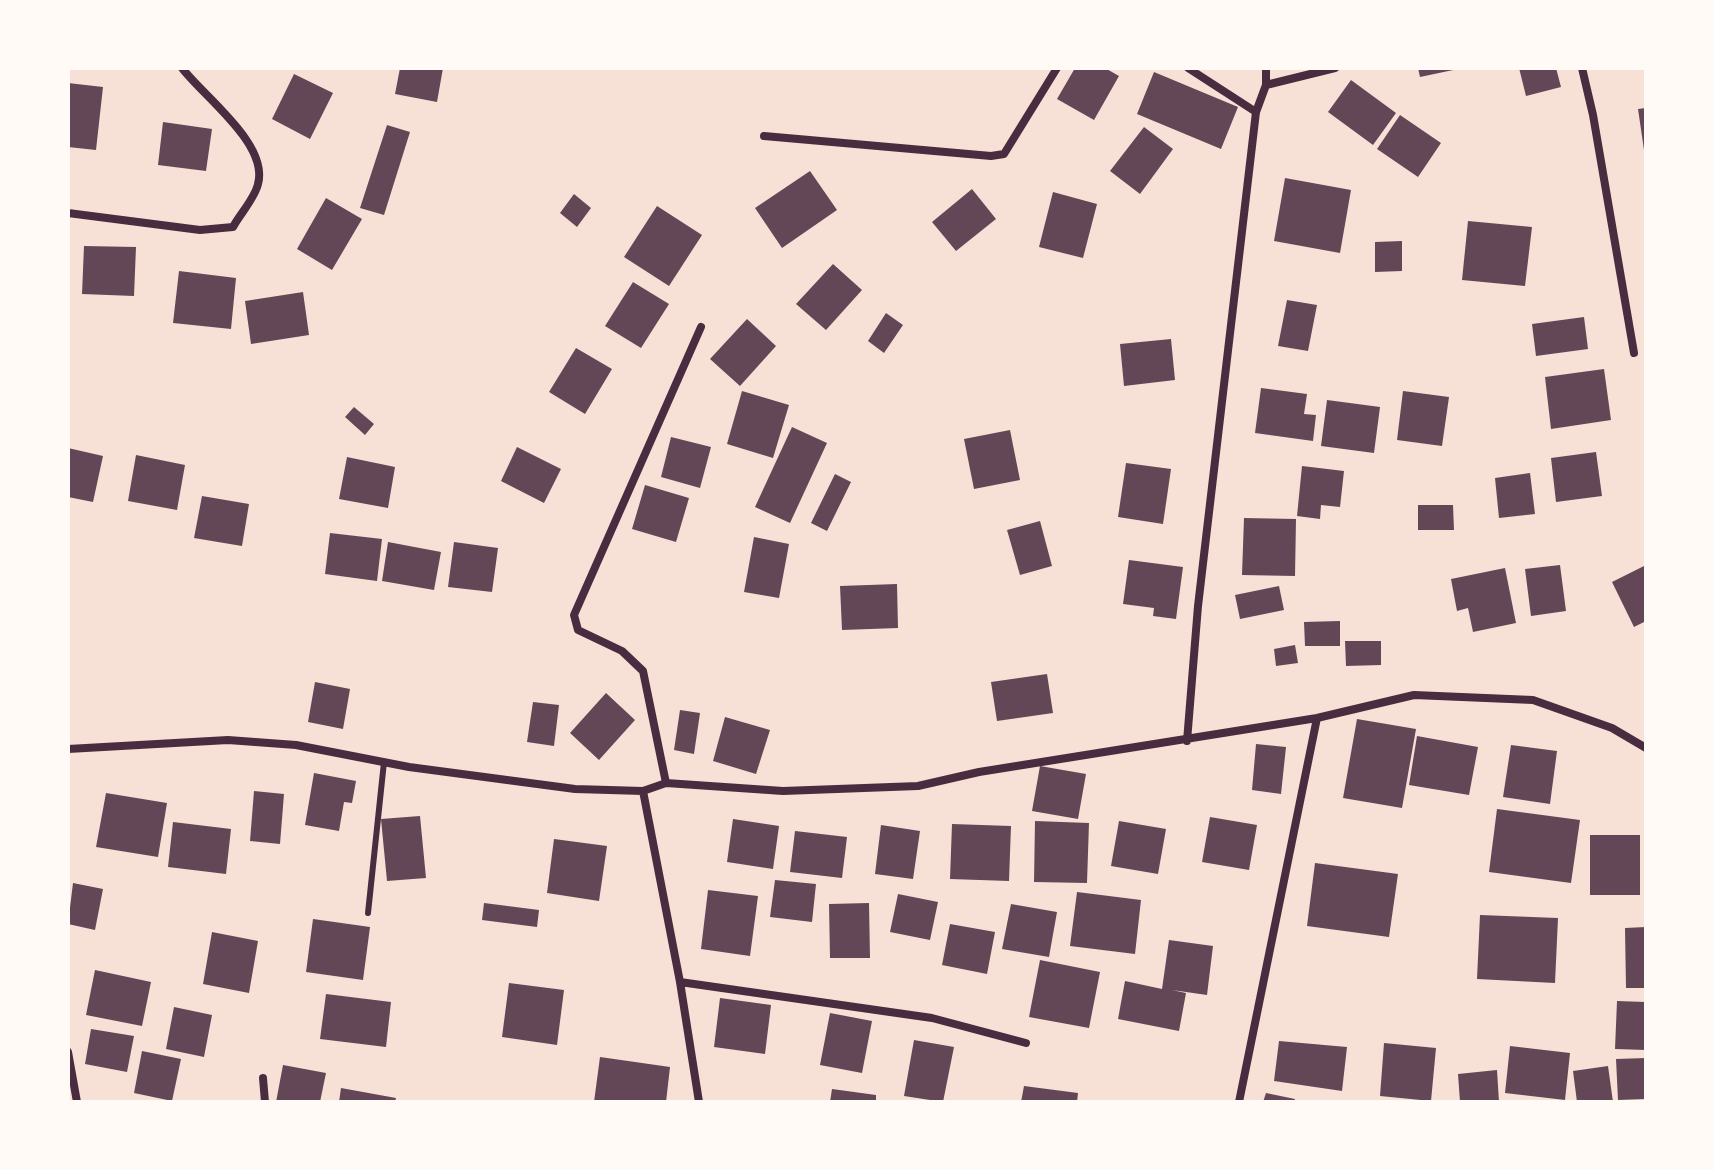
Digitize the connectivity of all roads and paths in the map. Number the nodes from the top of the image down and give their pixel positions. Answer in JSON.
{"nodes":[{"id":1,"x":182,"y":68,"type":"edge"},
{"id":2,"x":1057,"y":68,"type":"edge"},
{"id":3,"x":1188,"y":68,"type":"edge"},
{"id":4,"x":1266,"y":68,"type":"edge"},
{"id":5,"x":1335,"y":68,"type":"edge"},
{"id":6,"x":1582,"y":68,"type":"edge"},
{"id":7,"x":1266,"y":85,"type":"junction"},
{"id":8,"x":1256,"y":112,"type":"junction"},
{"id":9,"x":764,"y":136,"type":"dead end"},
{"id":10,"x":68,"y":213,"type":"edge"},
{"id":11,"x":701,"y":327,"type":"dead end"},
{"id":12,"x":1634,"y":353,"type":"dead end"},
{"id":13,"x":1317,"y":718,"type":"junction"},
{"id":14,"x":1187,"y":741,"type":"junction"},
{"id":15,"x":1646,"y":748,"type":"edge"},
{"id":16,"x":68,"y":749,"type":"edge"},
{"id":17,"x":384,"y":762,"type":"junction"},
{"id":18,"x":666,"y":783,"type":"junction"},
{"id":19,"x":643,"y":791,"type":"junction"},
{"id":20,"x":368,"y":913,"type":"dead end"},
{"id":21,"x":680,"y":982,"type":"junction"},
{"id":22,"x":1026,"y":1043,"type":"dead end"},
{"id":23,"x":68,"y":1052,"type":"edge"},
{"id":24,"x":263,"y":1078,"type":"dead end"},
{"id":25,"x":77,"y":1102,"type":"edge"},
{"id":26,"x":265,"y":1102,"type":"edge"},
{"id":27,"x":699,"y":1102,"type":"edge"},
{"id":28,"x":1239,"y":1102,"type":"edge"}],
"edges":[{"from":1,"to":10,"type":"street"},
{"from":2,"to":9,"type":"street"},
{"from":3,"to":8,"type":"street"},
{"from":4,"to":7,"type":"street"},
{"from":5,"to":7,"type":"street"},
{"from":6,"to":12,"type":"street"},
{"from":7,"to":8,"type":"street"},
{"from":8,"to":14,"type":"street"},
{"from":11,"to":18,"type":"street"},
{"from":13,"to":14,"type":"street"},
{"from":13,"to":15,"type":"street"},
{"from":13,"to":28,"type":"street"},
{"from":14,"to":18,"type":"street"},
{"from":16,"to":17,"type":"street"},
{"from":17,"to":19,"type":"street"},
{"from":17,"to":20,"type":"lane"},
{"from":18,"to":19,"type":"street"},
{"from":19,"to":21,"type":"street"},
{"from":21,"to":22,"type":"street"},
{"from":21,"to":27,"type":"street"},
{"from":23,"to":25,"type":"street"},
{"from":24,"to":26,"type":"street"}]}
